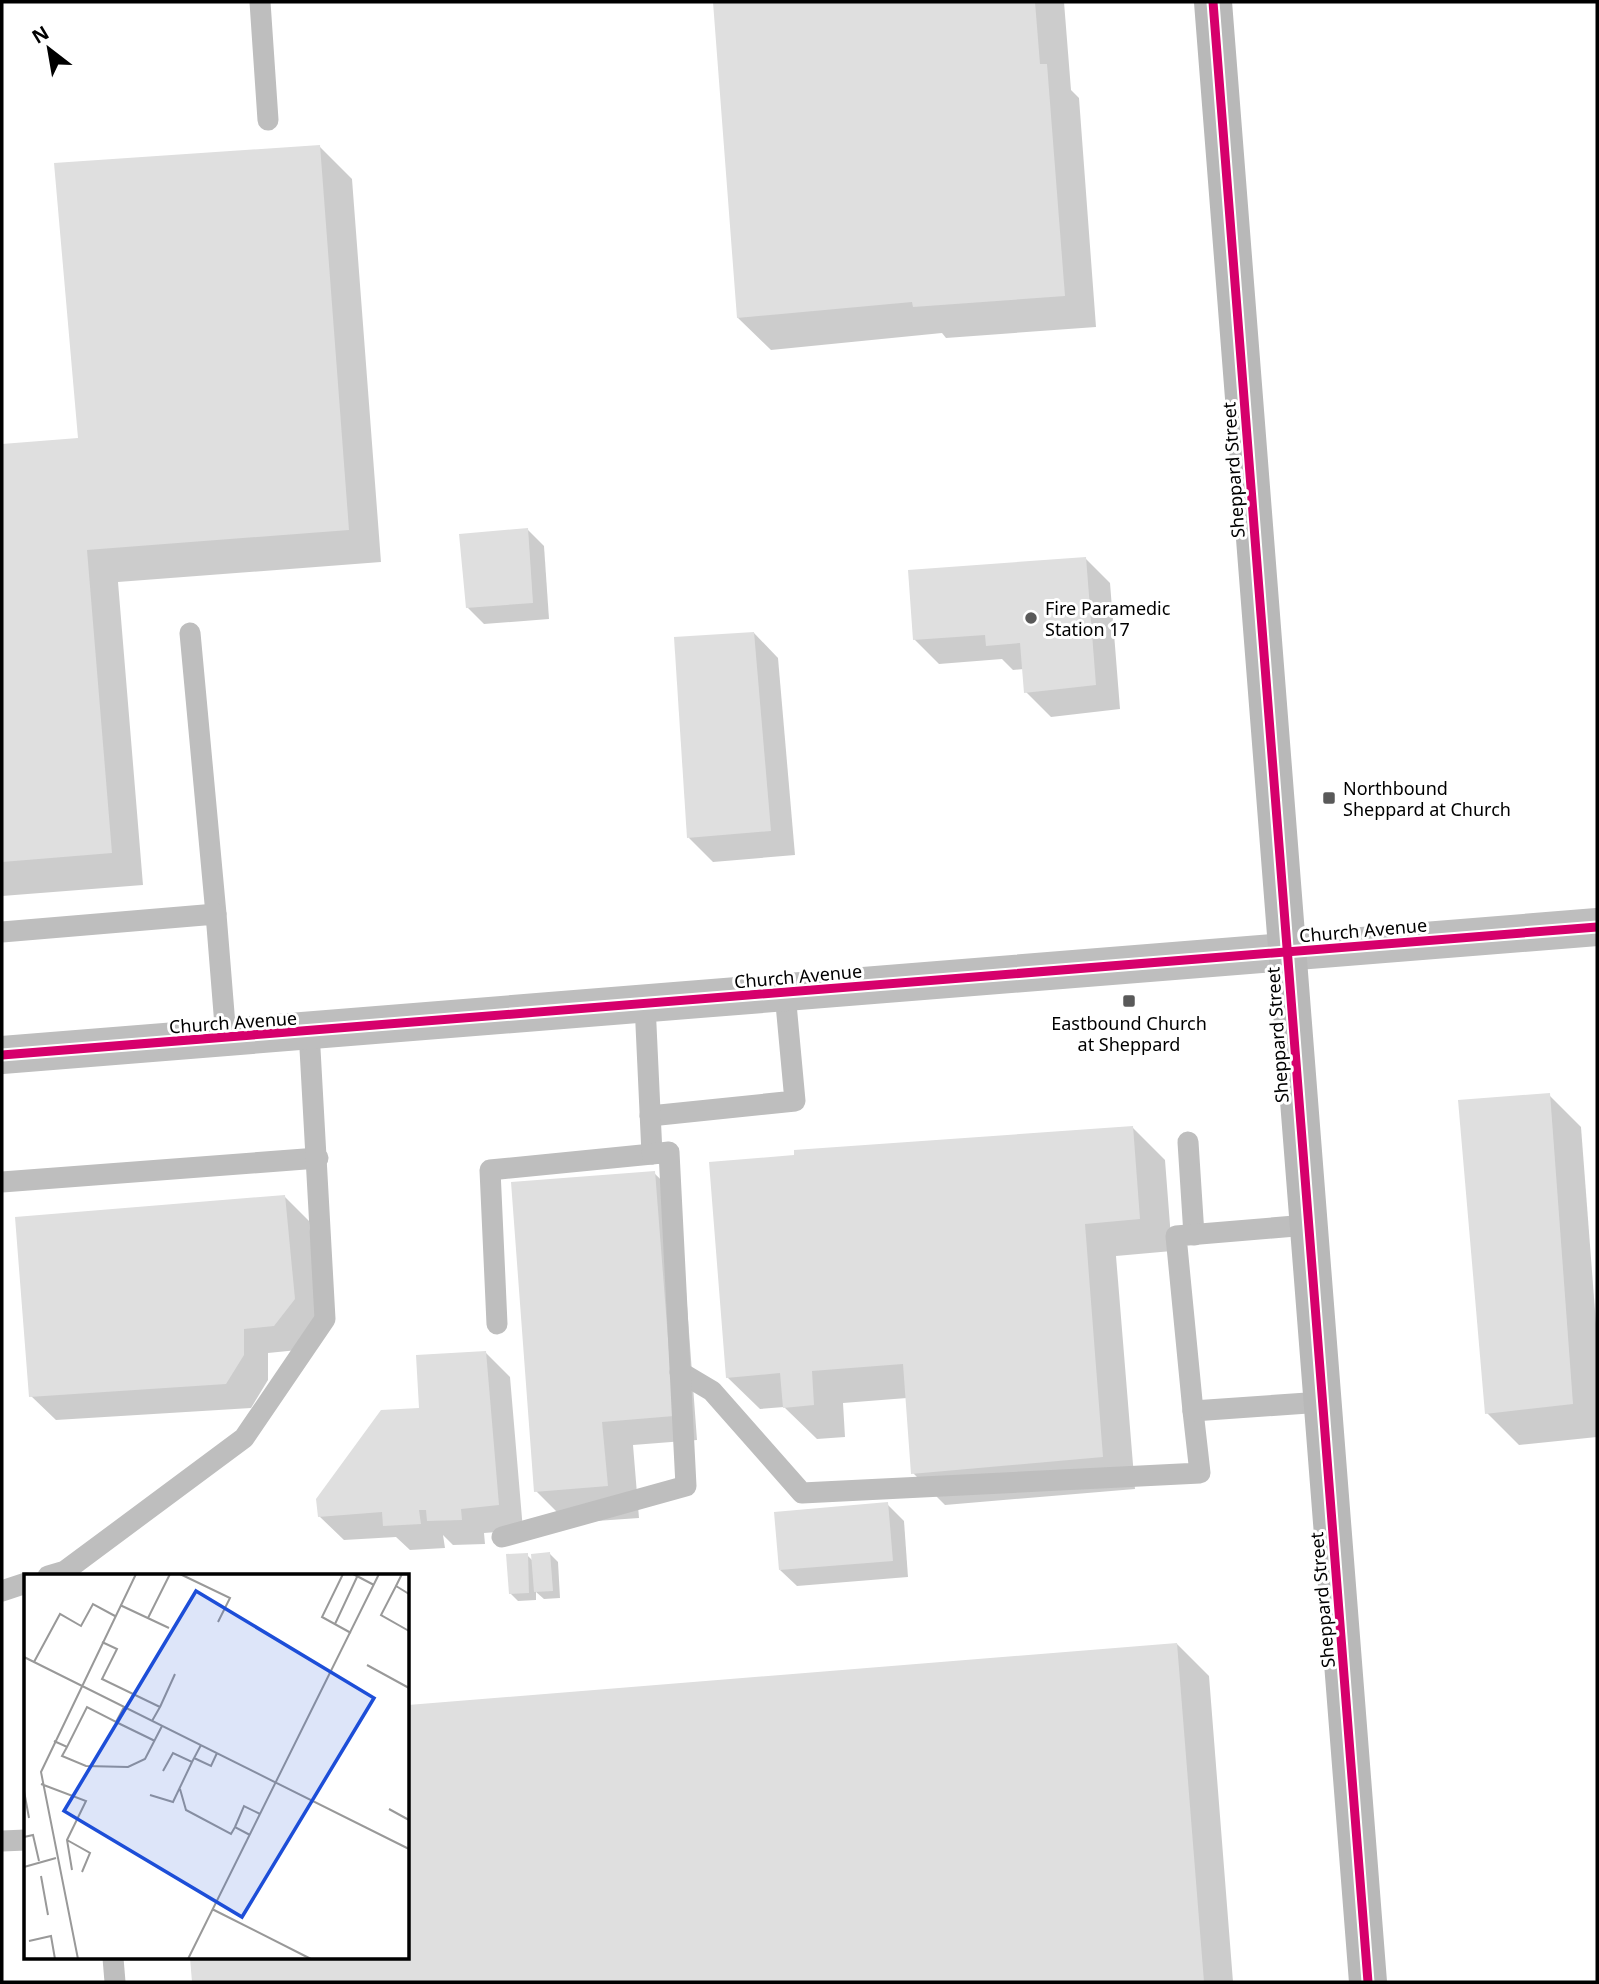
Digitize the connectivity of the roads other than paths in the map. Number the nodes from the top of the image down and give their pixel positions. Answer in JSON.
{"nodes":[{"id":1,"x":260,"y":2,"type":"edge"},
{"id":2,"x":1213,"y":2,"type":"edge"},
{"id":3,"x":268,"y":120,"type":"dead end"},
{"id":4,"x":190,"y":633,"type":"dead end"},
{"id":5,"x":216,"y":914,"type":"junction"},
{"id":6,"x":1597,"y":927,"type":"edge"},
{"id":7,"x":2,"y":932,"type":"edge"},
{"id":8,"x":1286,"y":952,"type":"junction"},
{"id":9,"x":785,"y":993,"type":"junction"},
{"id":10,"x":645,"y":1004,"type":"junction"},
{"id":11,"x":309,"y":1031,"type":"junction"},
{"id":12,"x":226,"y":1038,"type":"junction"},
{"id":13,"x":2,"y":1055,"type":"edge"},
{"id":14,"x":650,"y":1116,"type":"junction"},
{"id":15,"x":1188,"y":1142,"type":"dead end"},
{"id":16,"x":652,"y":1154,"type":"junction"},
{"id":17,"x":318,"y":1158,"type":"junction"},
{"id":18,"x":2,"y":1182,"type":"edge"},
{"id":19,"x":1307,"y":1225,"type":"junction"},
{"id":20,"x":1194,"y":1235,"type":"junction"},
{"id":21,"x":497,"y":1324,"type":"dead end"},
{"id":22,"x":680,"y":1372,"type":"junction"},
{"id":23,"x":1322,"y":1402,"type":"junction"},
{"id":24,"x":1193,"y":1411,"type":"junction"},
{"id":25,"x":502,"y":1537,"type":"dead end"},
{"id":26,"x":55,"y":1574,"type":"edge"},
{"id":27,"x":24,"y":1584,"type":"edge"},
{"id":28,"x":2,"y":1591,"type":"edge"},
{"id":29,"x":24,"y":1840,"type":"edge"},
{"id":30,"x":2,"y":1841,"type":"edge"},
{"id":31,"x":113,"y":1960,"type":"edge"},
{"id":32,"x":115,"y":1982,"type":"edge"},
{"id":33,"x":1368,"y":1982,"type":"edge"}],
"edges":[{"from":1,"to":3,"type":"lane"},
{"from":2,"to":8,"type":"street","name":"Sheppard Street"},
{"from":4,"to":5,"type":"lane"},
{"from":5,"to":7,"type":"lane"},
{"from":5,"to":12,"type":"lane"},
{"from":6,"to":8,"type":"street","name":"Church Avenue"},
{"from":8,"to":9,"type":"street","name":"Church Avenue"},
{"from":8,"to":19,"type":"street","name":"Sheppard Street"},
{"from":9,"to":10,"type":"street","name":"Church Avenue"},
{"from":9,"to":14,"type":"lane"},
{"from":10,"to":11,"type":"street","name":"Church Avenue"},
{"from":10,"to":14,"type":"lane"},
{"from":11,"to":12,"type":"street","name":"Church Avenue"},
{"from":11,"to":17,"type":"lane"},
{"from":12,"to":13,"type":"street","name":"Church Avenue"},
{"from":14,"to":16,"type":"lane"},
{"from":15,"to":20,"type":"lane"},
{"from":16,"to":21,"type":"lane"},
{"from":16,"to":22,"type":"lane"},
{"from":17,"to":18,"type":"lane"},
{"from":17,"to":26,"type":"lane"},
{"from":19,"to":20,"type":"lane"},
{"from":19,"to":23,"type":"street","name":"Sheppard Street"},
{"from":20,"to":24,"type":"lane"},
{"from":22,"to":24,"type":"lane"},
{"from":22,"to":25,"type":"lane"},
{"from":23,"to":24,"type":"lane"},
{"from":23,"to":33,"type":"street","name":"Sheppard Street"},
{"from":27,"to":28,"type":"lane"},
{"from":29,"to":30,"type":"lane"},
{"from":31,"to":32,"type":"lane"}]}
